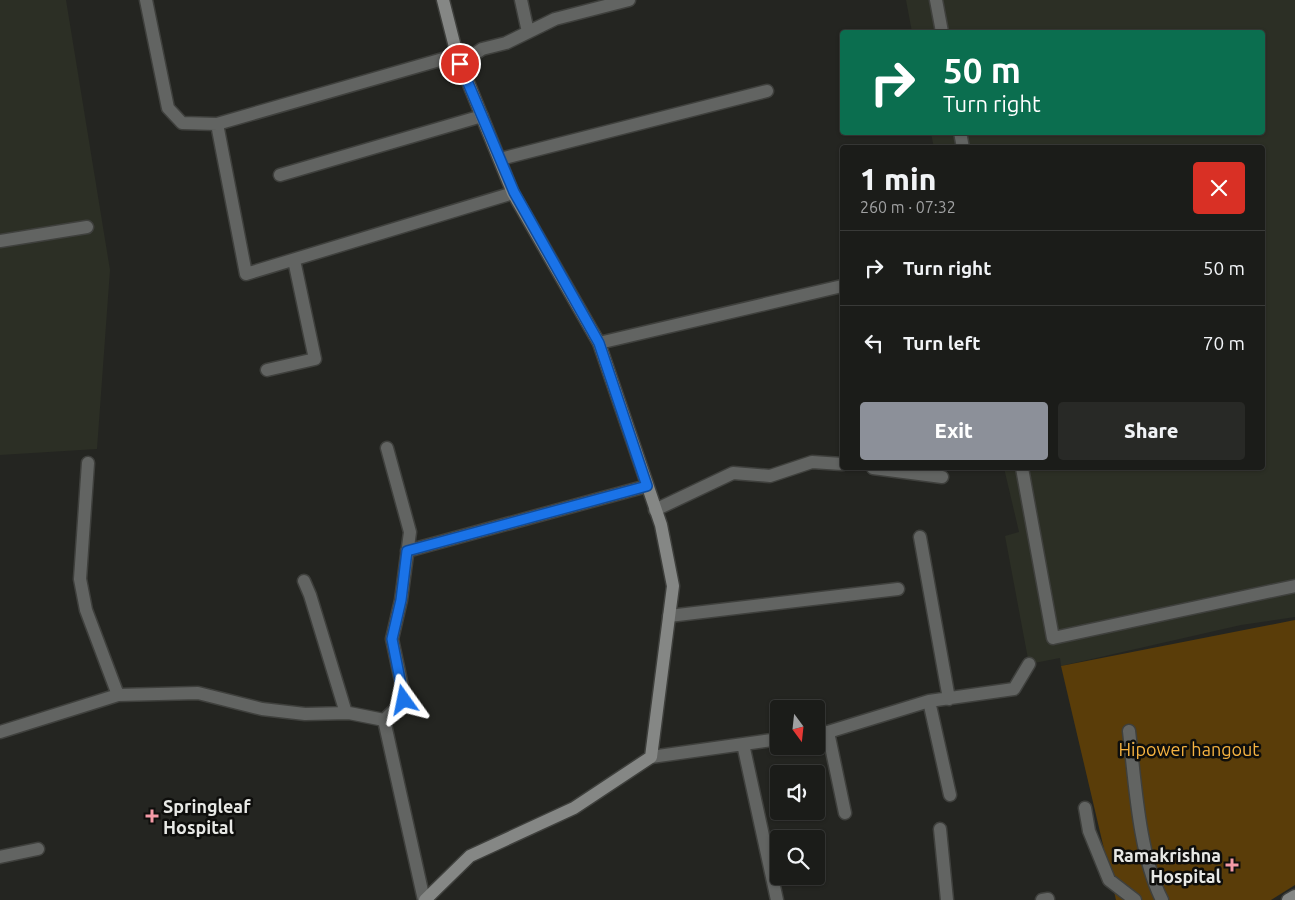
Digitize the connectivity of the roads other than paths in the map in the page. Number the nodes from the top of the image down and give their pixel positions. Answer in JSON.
{"nodes":[{"id":1,"x":146,"y":0,"type":"edge"},
{"id":2,"x":443,"y":0,"type":"edge"},
{"id":3,"x":521,"y":0,"type":"edge"},
{"id":4,"x":629,"y":0,"type":"edge"},
{"id":5,"x":936,"y":0,"type":"edge"},
{"id":6,"x":942,"y":30,"type":"edge"},
{"id":7,"x":528,"y":32,"type":"junction"},
{"id":8,"x":459,"y":60,"type":"junction"},
{"id":9,"x":766,"y":91,"type":"dead end"},
{"id":10,"x":482,"y":116,"type":"junction"},
{"id":11,"x":216,"y":124,"type":"junction"},
{"id":12,"x":500,"y":159,"type":"junction"},
{"id":13,"x":280,"y":175,"type":"dead end"},
{"id":14,"x":514,"y":192,"type":"junction"},
{"id":15,"x":87,"y":227,"type":"dead end"},
{"id":16,"x":0,"y":241,"type":"edge"},
{"id":17,"x":294,"y":260,"type":"junction"},
{"id":18,"x":840,"y":286,"type":"edge"},
{"id":19,"x":599,"y":343,"type":"junction"},
{"id":20,"x":267,"y":370,"type":"dead end"},
{"id":21,"x":387,"y":448,"type":"dead end"},
{"id":22,"x":88,"y":463,"type":"dead end"},
{"id":23,"x":840,"y":464,"type":"edge"},
{"id":24,"x":888,"y":470,"type":"edge"},
{"id":25,"x":1022,"y":470,"type":"edge"},
{"id":26,"x":942,"y":477,"type":"dead end"},
{"id":27,"x":647,"y":486,"type":"junction"},
{"id":28,"x":655,"y":510,"type":"junction"},
{"id":29,"x":920,"y":537,"type":"dead end"},
{"id":30,"x":407,"y":551,"type":"junction"},
{"id":31,"x":304,"y":581,"type":"dead end"},
{"id":32,"x":1295,"y":586,"type":"edge"},
{"id":33,"x":898,"y":589,"type":"dead end"},
{"id":34,"x":669,"y":616,"type":"junction"},
{"id":35,"x":1029,"y":664,"type":"dead end"},
{"id":36,"x":118,"y":695,"type":"junction"},
{"id":37,"x":949,"y":699,"type":"junction"},
{"id":38,"x":929,"y":701,"type":"junction"},
{"id":39,"x":346,"y":713,"type":"junction"},
{"id":40,"x":384,"y":720,"type":"junction"},
{"id":41,"x":1129,"y":731,"type":"dead end"},
{"id":42,"x":0,"y":732,"type":"edge"},
{"id":43,"x":825,"y":732,"type":"edge"},
{"id":44,"x":770,"y":740,"type":"edge"},
{"id":45,"x":825,"y":743,"type":"edge"},
{"id":46,"x":743,"y":744,"type":"junction"},
{"id":47,"x":651,"y":757,"type":"junction"},
{"id":48,"x":950,"y":795,"type":"dead end"},
{"id":49,"x":1085,"y":808,"type":"dead end"},
{"id":50,"x":845,"y":813,"type":"dead end"},
{"id":51,"x":940,"y":828,"type":"dead end"},
{"id":52,"x":38,"y":849,"type":"dead end"},
{"id":53,"x":0,"y":857,"type":"edge"},
{"id":54,"x":1295,"y":896,"type":"edge"},
{"id":55,"x":424,"y":900,"type":"edge"},
{"id":56,"x":777,"y":900,"type":"edge"},
{"id":57,"x":947,"y":900,"type":"edge"},
{"id":58,"x":1135,"y":900,"type":"edge"},
{"id":59,"x":1156,"y":900,"type":"edge"},
{"id":60,"x":1162,"y":900,"type":"edge"},
{"id":61,"x":1288,"y":900,"type":"edge"}],
"edges":[{"from":1,"to":11,"type":"street"},
{"from":2,"to":8,"type":"street"},
{"from":3,"to":7,"type":"street"},
{"from":4,"to":7,"type":"street"},
{"from":5,"to":6,"type":"street"},
{"from":7,"to":8,"type":"street"},
{"from":8,"to":10,"type":"street"},
{"from":8,"to":11,"type":"street"},
{"from":9,"to":12,"type":"street"},
{"from":10,"to":12,"type":"street"},
{"from":10,"to":13,"type":"street"},
{"from":11,"to":17,"type":"street"},
{"from":12,"to":14,"type":"street"},
{"from":14,"to":17,"type":"street"},
{"from":14,"to":19,"type":"street"},
{"from":15,"to":16,"type":"street"},
{"from":17,"to":20,"type":"street"},
{"from":18,"to":19,"type":"street"},
{"from":19,"to":27,"type":"street"},
{"from":21,"to":30,"type":"street"},
{"from":22,"to":36,"type":"street"},
{"from":23,"to":28,"type":"street"},
{"from":24,"to":26,"type":"street"},
{"from":25,"to":32,"type":"street"},
{"from":27,"to":28,"type":"street"},
{"from":27,"to":30,"type":"street"},
{"from":28,"to":34,"type":"street"},
{"from":29,"to":37,"type":"street"},
{"from":30,"to":40,"type":"street"},
{"from":31,"to":39,"type":"street"},
{"from":33,"to":34,"type":"street"},
{"from":34,"to":47,"type":"street"},
{"from":35,"to":37,"type":"street"},
{"from":36,"to":39,"type":"street"},
{"from":36,"to":42,"type":"street"},
{"from":37,"to":38,"type":"street"},
{"from":38,"to":43,"type":"street"},
{"from":38,"to":48,"type":"street"},
{"from":39,"to":40,"type":"street"},
{"from":40,"to":55,"type":"street"},
{"from":41,"to":60,"type":"street"},
{"from":44,"to":46,"type":"street"},
{"from":45,"to":50,"type":"street"},
{"from":46,"to":47,"type":"street"},
{"from":46,"to":56,"type":"street"},
{"from":47,"to":55,"type":"street"},
{"from":49,"to":58,"type":"street"},
{"from":51,"to":57,"type":"street"},
{"from":52,"to":53,"type":"street"},
{"from":54,"to":61,"type":"street"},
{"from":59,"to":60,"type":"street"}]}
